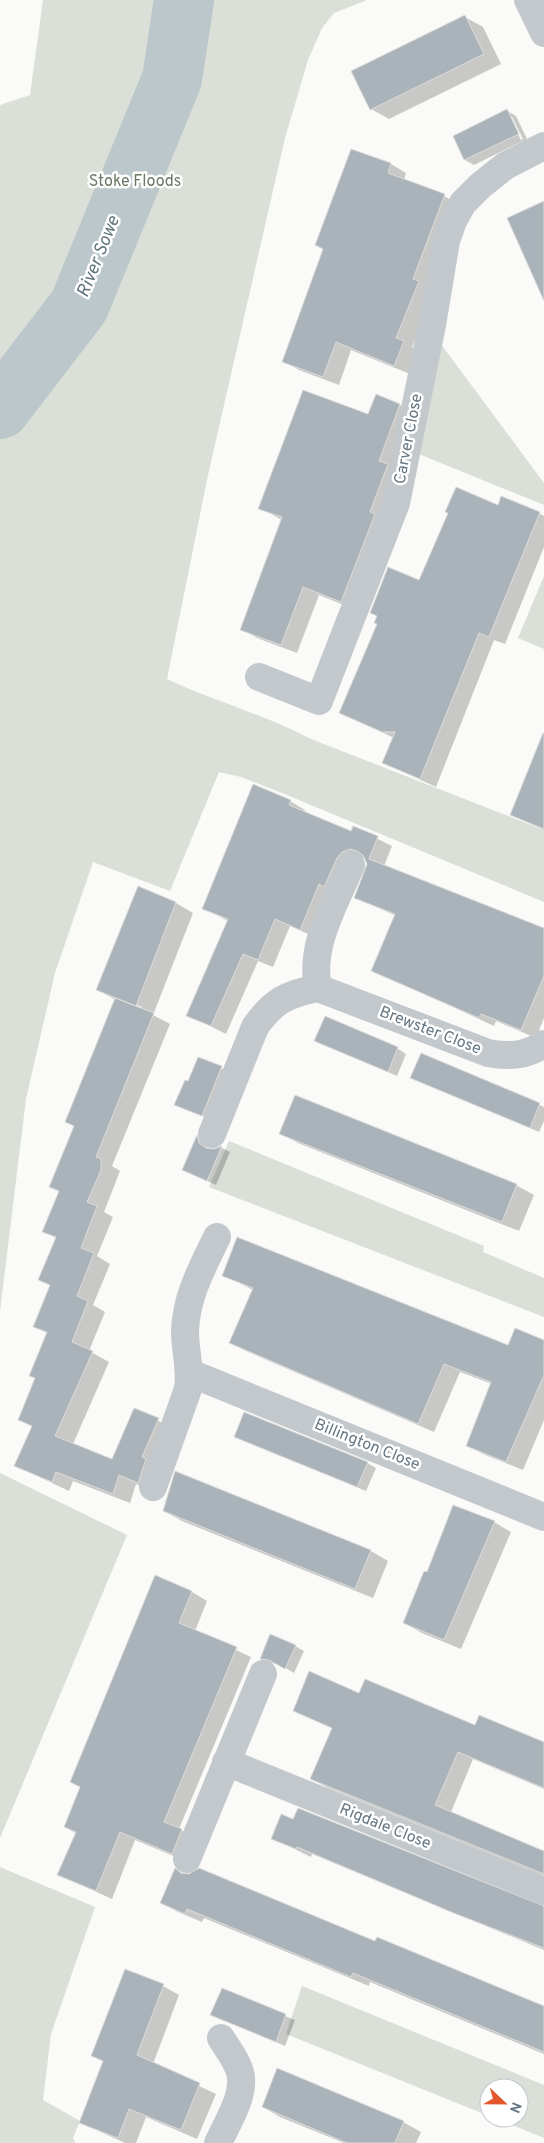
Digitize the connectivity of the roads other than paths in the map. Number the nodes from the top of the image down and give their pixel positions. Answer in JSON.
{"nodes":[{"id":1,"x":528,"y":0,"type":"edge"},
{"id":2,"x":544,"y":33,"type":"edge"},
{"id":3,"x":544,"y":146,"type":"edge"},
{"id":4,"x":259,"y":677,"type":"dead end"},
{"id":5,"x":351,"y":865,"type":"dead end"},
{"id":6,"x":318,"y":988,"type":"junction"},
{"id":7,"x":544,"y":1044,"type":"edge"},
{"id":8,"x":212,"y":1134,"type":"dead end"},
{"id":9,"x":217,"y":1237,"type":"dead end"},
{"id":10,"x":190,"y":1373,"type":"junction"},
{"id":11,"x":153,"y":1487,"type":"dead end"},
{"id":12,"x":544,"y":1517,"type":"edge"},
{"id":13,"x":263,"y":1674,"type":"dead end"},
{"id":14,"x":226,"y":1762,"type":"junction"},
{"id":15,"x":187,"y":1859,"type":"dead end"},
{"id":16,"x":544,"y":1891,"type":"edge"},
{"id":17,"x":221,"y":2038,"type":"dead end"},
{"id":18,"x":218,"y":2143,"type":"edge"}],
"edges":[{"from":1,"to":2,"type":"street"},
{"from":3,"to":4,"type":"street","name":"Carver Close"},
{"from":5,"to":6,"type":"street"},
{"from":6,"to":7,"type":"street","name":"Brewster Close"},
{"from":6,"to":8,"type":"street"},
{"from":9,"to":10,"type":"street"},
{"from":10,"to":11,"type":"street"},
{"from":10,"to":12,"type":"street","name":"Billington Close"},
{"from":13,"to":14,"type":"street"},
{"from":14,"to":15,"type":"street"},
{"from":14,"to":16,"type":"street","name":"Rigdale Close"},
{"from":17,"to":18,"type":"street"}]}
